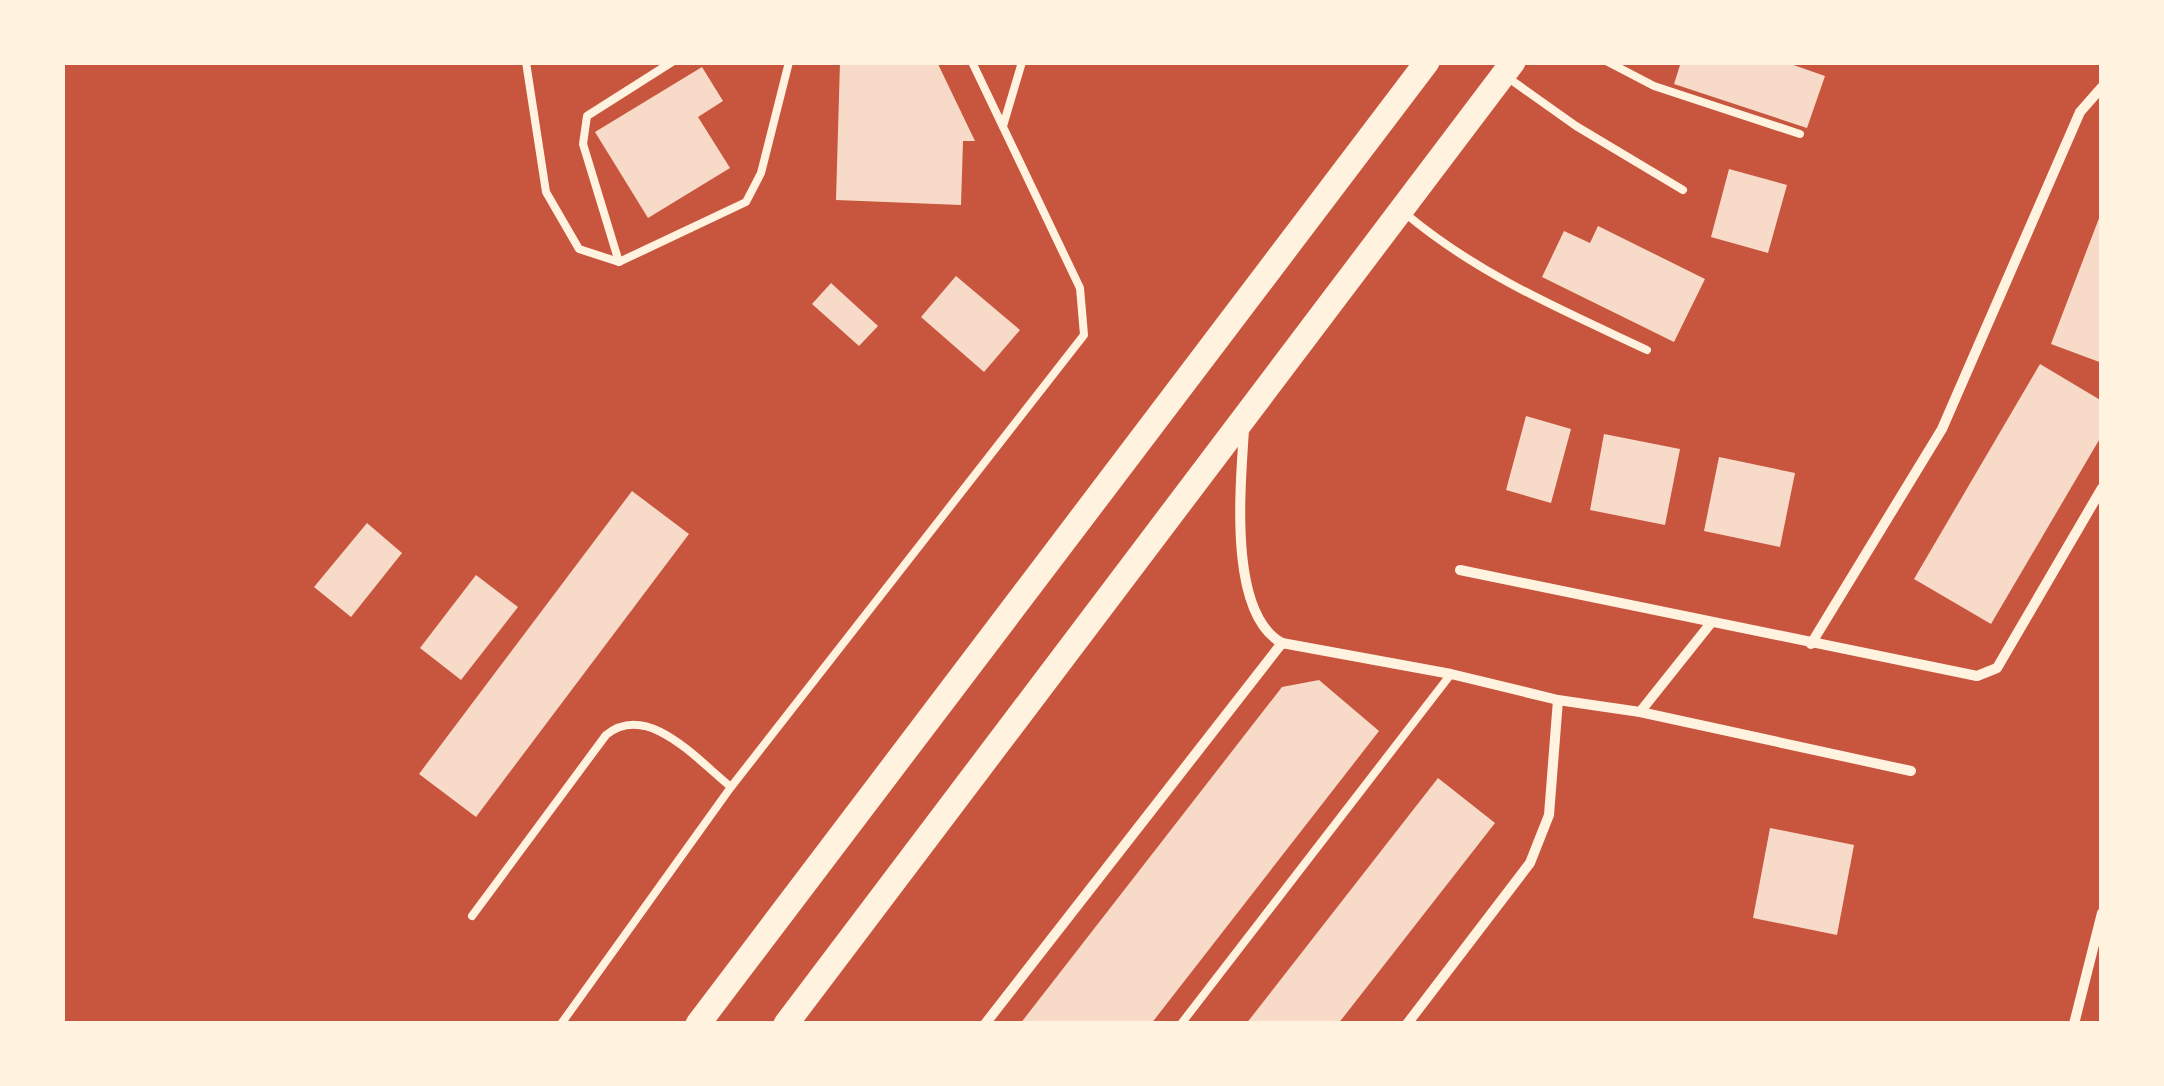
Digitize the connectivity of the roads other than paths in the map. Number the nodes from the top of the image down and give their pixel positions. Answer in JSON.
{"nodes":[{"id":1,"x":526,"y":62,"type":"edge"},
{"id":2,"x":672,"y":62,"type":"edge"},
{"id":3,"x":789,"y":62,"type":"edge"},
{"id":4,"x":972,"y":62,"type":"edge"},
{"id":5,"x":1022,"y":62,"type":"edge"},
{"id":6,"x":1427,"y":62,"type":"edge"},
{"id":7,"x":1608,"y":62,"type":"edge"},
{"id":8,"x":1508,"y":69,"type":"edge"},
{"id":9,"x":2102,"y":87,"type":"edge"},
{"id":10,"x":1003,"y":126,"type":"junction"},
{"id":11,"x":1800,"y":134,"type":"dead end"},
{"id":12,"x":1683,"y":190,"type":"dead end"},
{"id":13,"x":1402,"y":211,"type":"junction"},
{"id":14,"x":619,"y":262,"type":"junction"},
{"id":15,"x":1647,"y":350,"type":"dead end"},
{"id":16,"x":1245,"y":413,"type":"junction"},
{"id":17,"x":2102,"y":488,"type":"edge"},
{"id":18,"x":1460,"y":570,"type":"dead end"},
{"id":19,"x":1711,"y":623,"type":"junction"},
{"id":20,"x":1282,"y":643,"type":"junction"},
{"id":21,"x":1811,"y":644,"type":"junction"},
{"id":22,"x":1452,"y":674,"type":"junction"},
{"id":23,"x":1558,"y":700,"type":"junction"},
{"id":24,"x":1640,"y":712,"type":"junction"},
{"id":25,"x":1911,"y":772,"type":"dead end"},
{"id":26,"x":731,"y":786,"type":"junction"},
{"id":27,"x":2102,"y":913,"type":"edge"},
{"id":28,"x":472,"y":916,"type":"dead end"},
{"id":29,"x":562,"y":1024,"type":"edge"},
{"id":30,"x":698,"y":1024,"type":"edge"},
{"id":31,"x":786,"y":1024,"type":"edge"},
{"id":32,"x":985,"y":1024,"type":"edge"},
{"id":33,"x":1182,"y":1024,"type":"edge"},
{"id":34,"x":1406,"y":1024,"type":"edge"},
{"id":35,"x":2074,"y":1024,"type":"edge"}],
"edges":[{"from":1,"to":14,"type":"lane"},
{"from":2,"to":14,"type":"lane"},
{"from":3,"to":14,"type":"lane"},
{"from":4,"to":10,"type":"lane"},
{"from":5,"to":10,"type":"lane"},
{"from":6,"to":30,"type":"main road"},
{"from":7,"to":11,"type":"lane"},
{"from":8,"to":12,"type":"lane"},
{"from":8,"to":13,"type":"main road"},
{"from":9,"to":21,"type":"street"},
{"from":10,"to":26,"type":"lane"},
{"from":13,"to":15,"type":"lane"},
{"from":13,"to":16,"type":"main road"},
{"from":16,"to":20,"type":"street"},
{"from":16,"to":31,"type":"main road"},
{"from":17,"to":21,"type":"street"},
{"from":18,"to":19,"type":"street"},
{"from":19,"to":21,"type":"street"},
{"from":19,"to":24,"type":"street"},
{"from":20,"to":22,"type":"street"},
{"from":20,"to":32,"type":"street"},
{"from":22,"to":23,"type":"street"},
{"from":22,"to":33,"type":"lane"},
{"from":23,"to":24,"type":"street"},
{"from":23,"to":34,"type":"street"},
{"from":24,"to":25,"type":"street"},
{"from":26,"to":28,"type":"lane"},
{"from":26,"to":29,"type":"lane"},
{"from":27,"to":35,"type":"street"}]}
